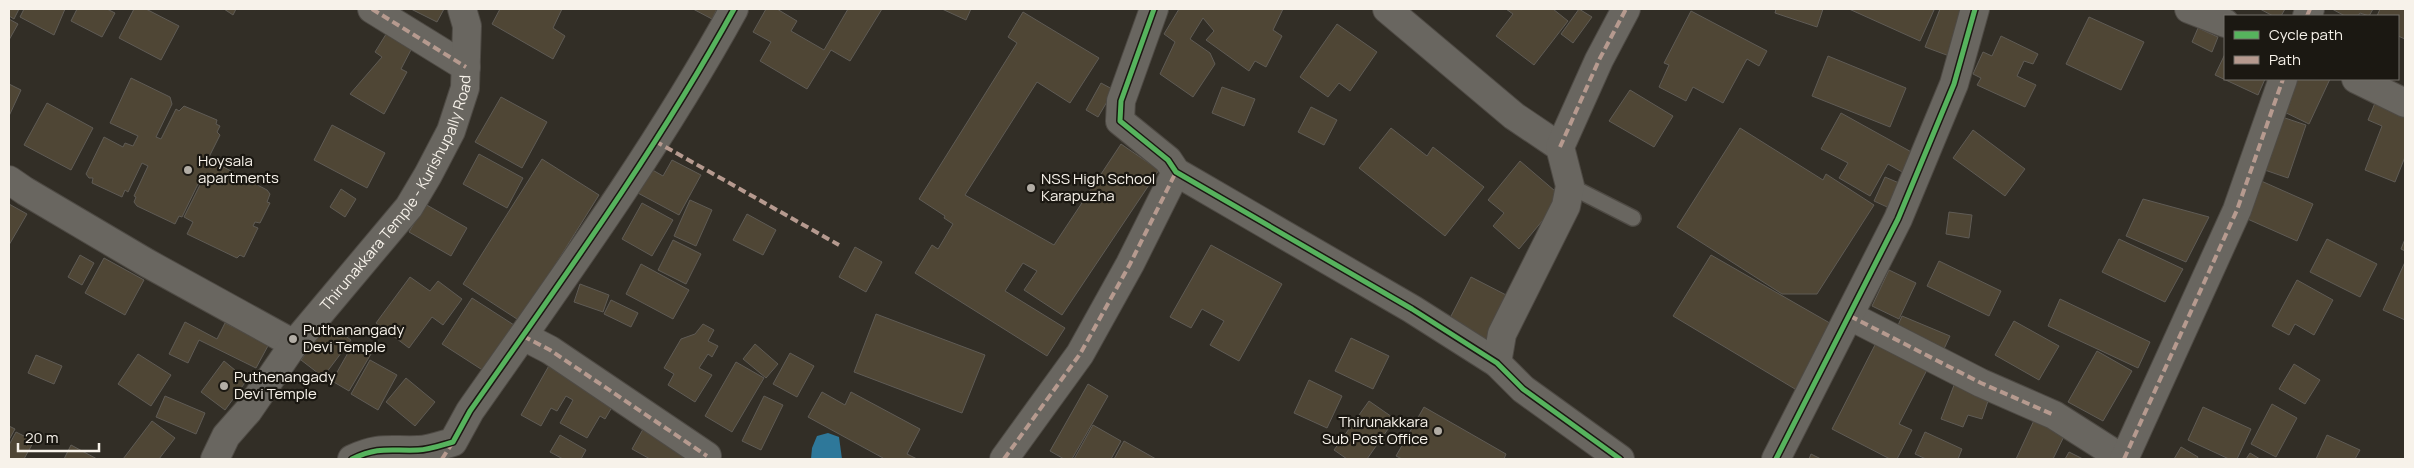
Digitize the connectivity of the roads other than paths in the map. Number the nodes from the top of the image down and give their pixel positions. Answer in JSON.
{"nodes":[{"id":1,"x":372,"y":9,"type":"edge"},
{"id":2,"x":462,"y":9,"type":"edge"},
{"id":3,"x":734,"y":9,"type":"edge"},
{"id":4,"x":1154,"y":9,"type":"edge"},
{"id":5,"x":1387,"y":9,"type":"edge"},
{"id":6,"x":1626,"y":9,"type":"edge"},
{"id":7,"x":1975,"y":9,"type":"edge"},
{"id":8,"x":2189,"y":9,"type":"edge"},
{"id":9,"x":2224,"y":23,"type":"edge"},
{"id":10,"x":466,"y":67,"type":"junction"},
{"id":11,"x":2283,"y":80,"type":"edge"},
{"id":12,"x":2358,"y":80,"type":"edge"},
{"id":13,"x":2405,"y":103,"type":"edge"},
{"id":14,"x":1560,"y":147,"type":"junction"},
{"id":15,"x":1176,"y":172,"type":"junction"},
{"id":16,"x":9,"y":180,"type":"edge"},
{"id":17,"x":1570,"y":186,"type":"junction"},
{"id":18,"x":1633,"y":218,"type":"dead end"},
{"id":19,"x":1850,"y":316,"type":"junction"},
{"id":20,"x":524,"y":336,"type":"junction"},
{"id":21,"x":294,"y":344,"type":"junction"},
{"id":22,"x":1497,"y":364,"type":"junction"},
{"id":23,"x":707,"y":456,"type":"dead end"},
{"id":24,"x":215,"y":459,"type":"edge"},
{"id":25,"x":352,"y":459,"type":"edge"},
{"id":26,"x":1004,"y":459,"type":"edge"},
{"id":27,"x":1620,"y":459,"type":"edge"},
{"id":28,"x":1776,"y":459,"type":"edge"},
{"id":29,"x":2124,"y":459,"type":"edge"}],
"edges":[{"from":1,"to":10,"type":"street"},
{"from":2,"to":10,"type":"street","name":"Thirunakkara Temple - Kurishupally Road"},
{"from":3,"to":20,"type":"street"},
{"from":4,"to":15,"type":"street"},
{"from":5,"to":14,"type":"street"},
{"from":6,"to":14,"type":"street"},
{"from":7,"to":19,"type":"street"},
{"from":8,"to":9,"type":"street"},
{"from":10,"to":21,"type":"street","name":"Thirunakkara Temple - Kurishupally Road"},
{"from":11,"to":29,"type":"street"},
{"from":12,"to":13,"type":"street"},
{"from":14,"to":17,"type":"street"},
{"from":15,"to":22,"type":"street"},
{"from":15,"to":26,"type":"street"},
{"from":16,"to":21,"type":"street"},
{"from":17,"to":18,"type":"lane"},
{"from":17,"to":22,"type":"street"},
{"from":19,"to":28,"type":"street"},
{"from":19,"to":29,"type":"street"},
{"from":20,"to":23,"type":"street"},
{"from":20,"to":25,"type":"street"},
{"from":21,"to":24,"type":"street","name":"Thirunakkara Temple - Kurishupally Road"},
{"from":22,"to":27,"type":"street"}]}
